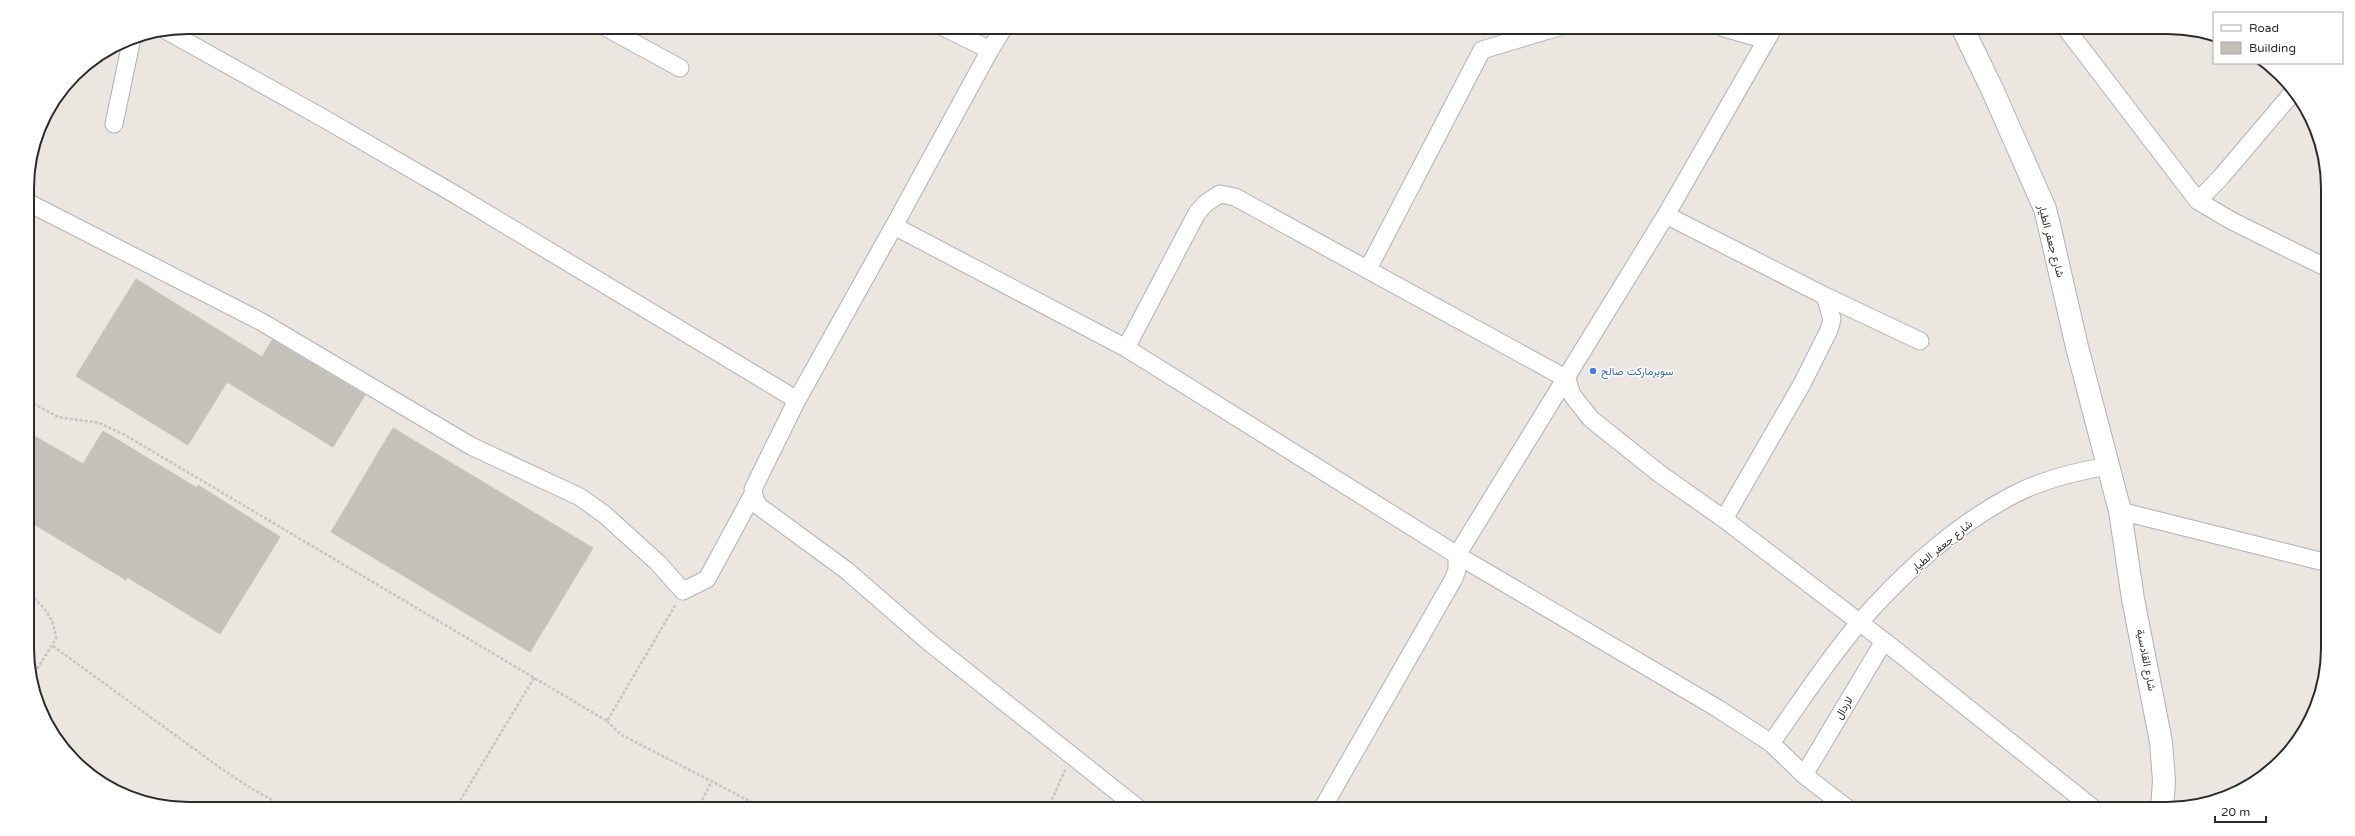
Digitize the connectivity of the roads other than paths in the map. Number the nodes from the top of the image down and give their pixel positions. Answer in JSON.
{"nodes":[{"id":1,"x":174,"y":34,"type":"edge"},
{"id":2,"x":618,"y":34,"type":"edge"},
{"id":3,"x":957,"y":34,"type":"edge"},
{"id":4,"x":1000,"y":34,"type":"edge"},
{"id":5,"x":1536,"y":34,"type":"edge"},
{"id":6,"x":1769,"y":34,"type":"edge"},
{"id":7,"x":1965,"y":34,"type":"edge"},
{"id":8,"x":2070,"y":34,"type":"edge"},
{"id":9,"x":130,"y":45,"type":"edge"},
{"id":10,"x":990,"y":50,"type":"junction"},
{"id":11,"x":680,"y":68,"type":"dead end"},
{"id":12,"x":2290,"y":96,"type":"edge"},
{"id":13,"x":114,"y":124,"type":"dead end"},
{"id":14,"x":2198,"y":201,"type":"junction"},
{"id":15,"x":34,"y":205,"type":"edge"},
{"id":16,"x":1666,"y":215,"type":"junction"},
{"id":17,"x":894,"y":226,"type":"junction"},
{"id":18,"x":2321,"y":265,"type":"edge"},
{"id":19,"x":1368,"y":269,"type":"junction"},
{"id":20,"x":1825,"y":296,"type":"junction"},
{"id":21,"x":1920,"y":341,"type":"dead end"},
{"id":22,"x":1126,"y":348,"type":"junction"},
{"id":23,"x":1567,"y":379,"type":"junction"},
{"id":24,"x":797,"y":400,"type":"junction"},
{"id":25,"x":2108,"y":466,"type":"junction"},
{"id":26,"x":753,"y":494,"type":"junction"},
{"id":27,"x":2120,"y":511,"type":"junction"},
{"id":28,"x":1724,"y":519,"type":"junction"},
{"id":29,"x":1457,"y":555,"type":"junction"},
{"id":30,"x":2321,"y":561,"type":"edge"},
{"id":31,"x":1859,"y":623,"type":"junction"},
{"id":32,"x":1884,"y":642,"type":"junction"},
{"id":33,"x":1771,"y":743,"type":"junction"},
{"id":34,"x":1804,"y":775,"type":"junction"},
{"id":35,"x":1130,"y":802,"type":"edge"},
{"id":36,"x":1326,"y":802,"type":"edge"},
{"id":37,"x":1839,"y":802,"type":"edge"},
{"id":38,"x":2085,"y":802,"type":"edge"},
{"id":39,"x":2160,"y":802,"type":"edge"}],
"edges":[{"from":1,"to":24,"type":"street"},
{"from":2,"to":11,"type":"street"},
{"from":3,"to":10,"type":"street"},
{"from":4,"to":10,"type":"street"},
{"from":5,"to":19,"type":"street"},
{"from":6,"to":16,"type":"street"},
{"from":7,"to":25,"type":"street","name":"شارع جعفر الطيار"},
{"from":8,"to":14,"type":"street"},
{"from":9,"to":13,"type":"street"},
{"from":10,"to":17,"type":"street"},
{"from":12,"to":14,"type":"street"},
{"from":14,"to":18,"type":"street"},
{"from":15,"to":26,"type":"street"},
{"from":16,"to":20,"type":"street"},
{"from":16,"to":23,"type":"street"},
{"from":17,"to":22,"type":"street"},
{"from":17,"to":24,"type":"street"},
{"from":19,"to":22,"type":"street"},
{"from":19,"to":23,"type":"street"},
{"from":20,"to":21,"type":"street"},
{"from":20,"to":28,"type":"street"},
{"from":22,"to":29,"type":"street"},
{"from":23,"to":28,"type":"street"},
{"from":23,"to":29,"type":"street"},
{"from":24,"to":26,"type":"street"},
{"from":25,"to":27,"type":"street","name":"شارع جعفر الطيار"},
{"from":25,"to":31,"type":"street","name":"شارع جعفر الطيار"},
{"from":26,"to":35,"type":"street"},
{"from":27,"to":30,"type":"street"},
{"from":27,"to":39,"type":"street","name":"شارع القادسية"},
{"from":28,"to":31,"type":"street"},
{"from":29,"to":33,"type":"street"},
{"from":29,"to":36,"type":"street"},
{"from":31,"to":32,"type":"street"},
{"from":31,"to":33,"type":"street","name":"شارع جعفر الطيار"},
{"from":32,"to":34,"type":"street","name":"لاردال"},
{"from":32,"to":38,"type":"street"},
{"from":33,"to":34,"type":"street"},
{"from":34,"to":37,"type":"street"}]}
